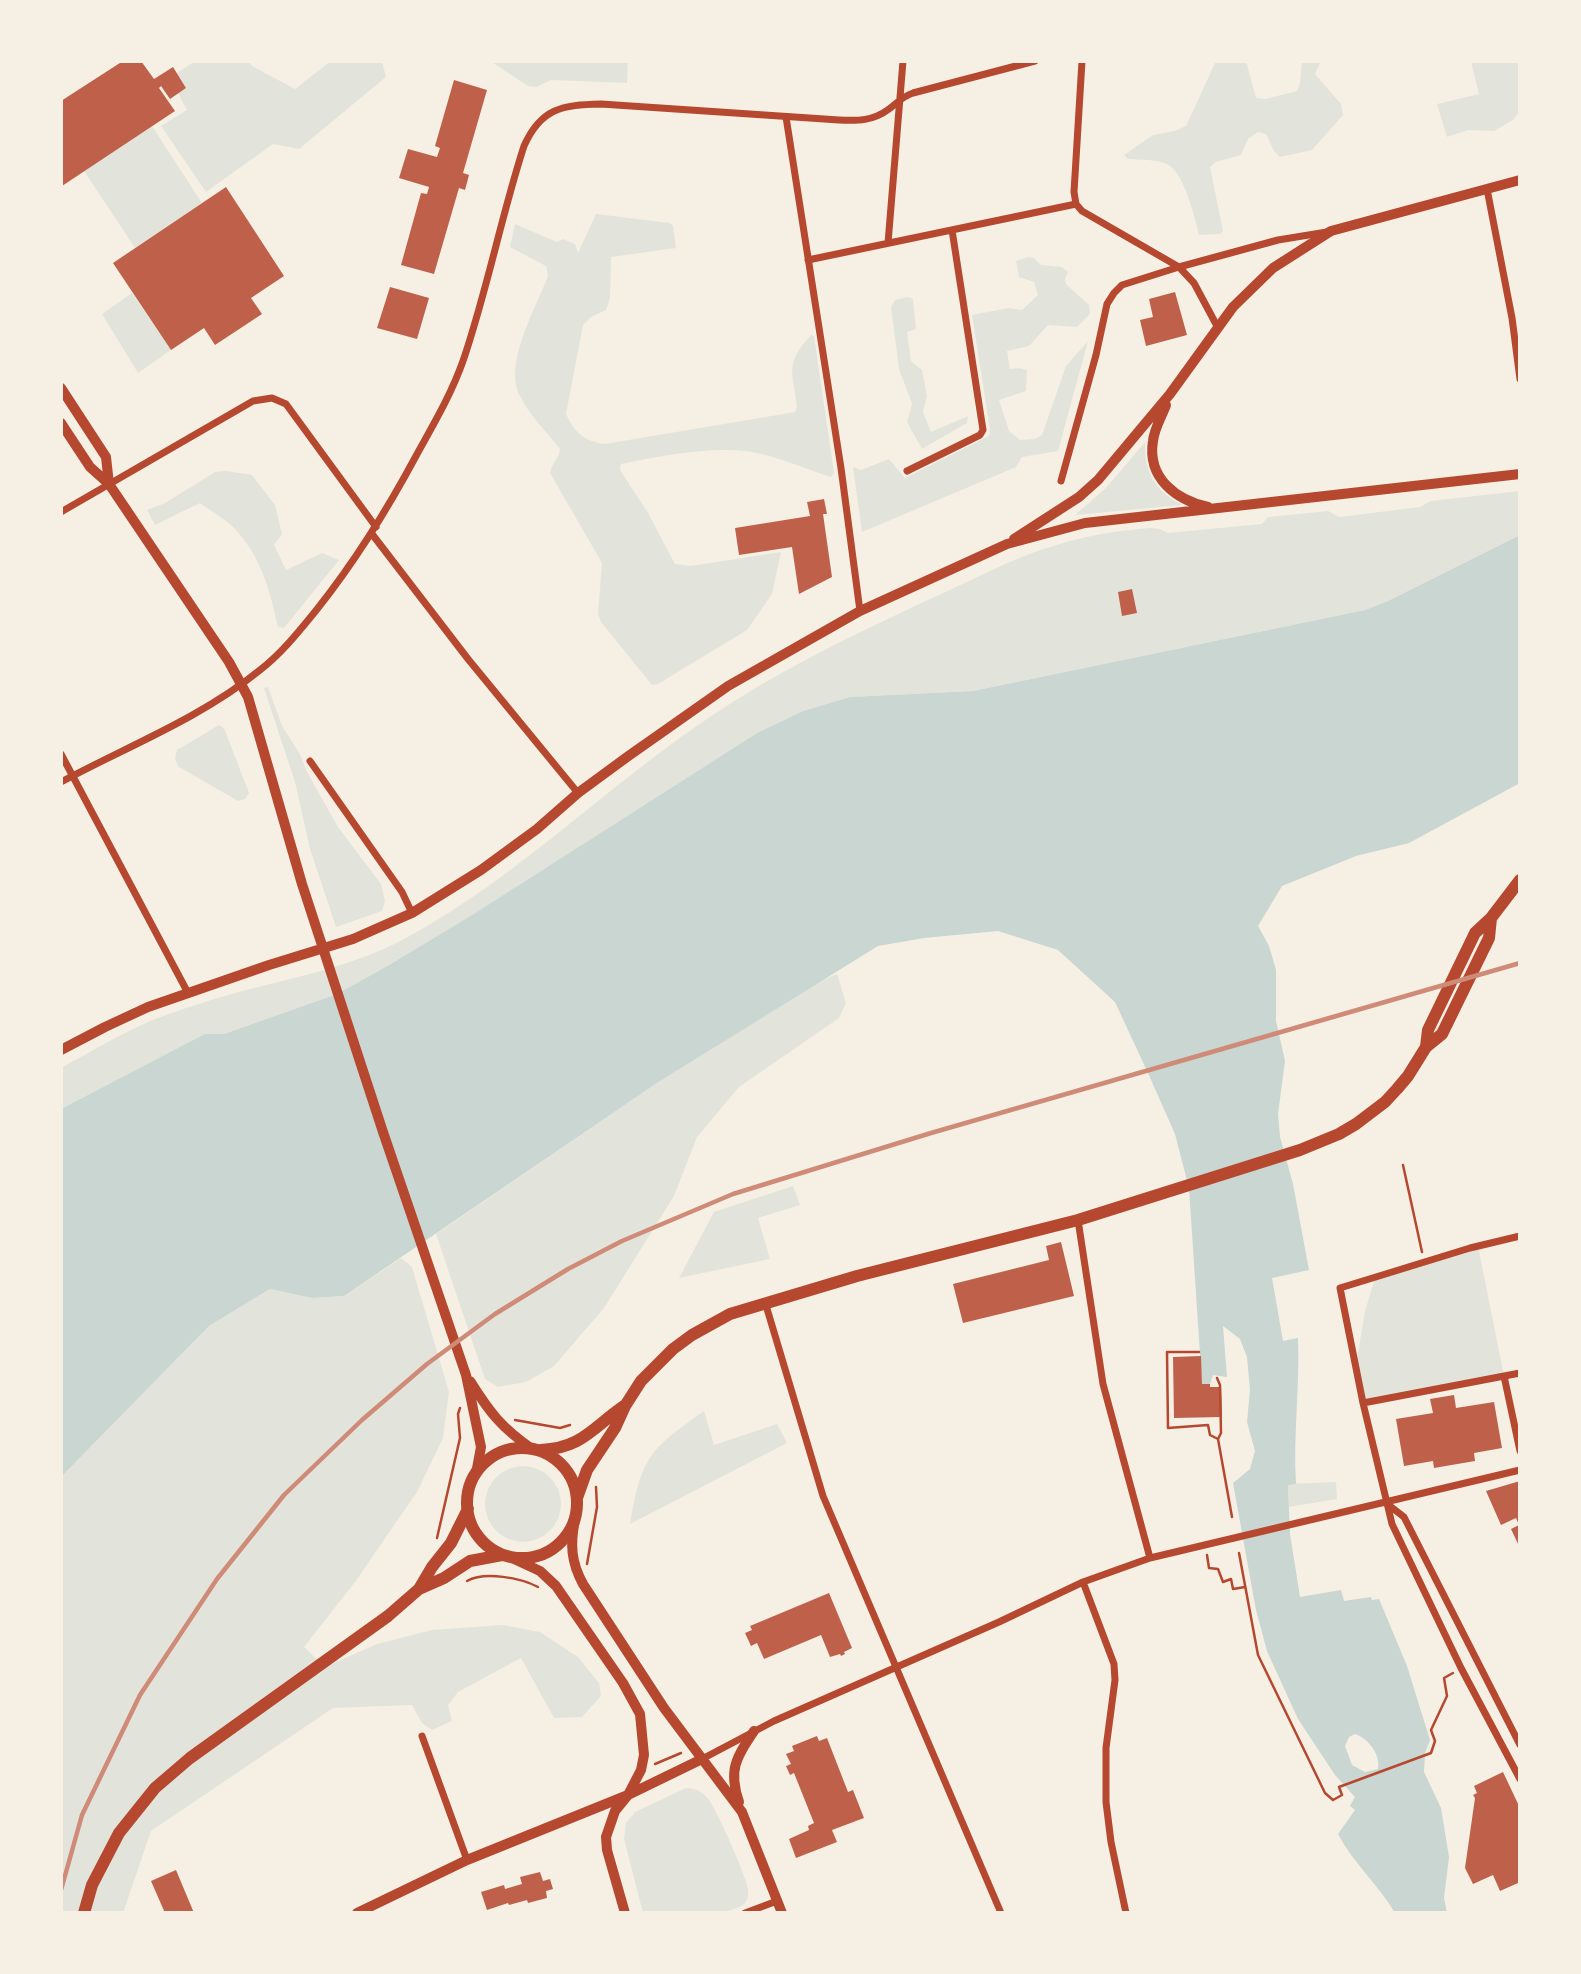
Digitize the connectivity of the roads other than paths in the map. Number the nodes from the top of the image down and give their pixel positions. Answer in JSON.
{"nodes":[{"id":1,"x":902,"y":61,"type":"edge"},
{"id":2,"x":1035,"y":61,"type":"edge"},
{"id":3,"x":1082,"y":61,"type":"edge"},
{"id":4,"x":900,"y":99,"type":"junction"},
{"id":5,"x":786,"y":117,"type":"junction"},
{"id":6,"x":1520,"y":180,"type":"edge"},
{"id":7,"x":1487,"y":189,"type":"junction"},
{"id":8,"x":1076,"y":204,"type":"junction"},
{"id":9,"x":953,"y":230,"type":"junction"},
{"id":10,"x":1331,"y":231,"type":"junction"},
{"id":11,"x":888,"y":243,"type":"junction"},
{"id":12,"x":808,"y":260,"type":"junction"},
{"id":13,"x":1180,"y":267,"type":"junction"},
{"id":14,"x":1516,"y":323,"type":"edge"},
{"id":15,"x":1217,"y":326,"type":"junction"},
{"id":16,"x":1520,"y":379,"type":"edge"},
{"id":17,"x":61,"y":388,"type":"edge"},
{"id":18,"x":1170,"y":394,"type":"junction"},
{"id":19,"x":61,"y":423,"type":"edge"},
{"id":20,"x":907,"y":471,"type":"dead end"},
{"id":21,"x":1520,"y":474,"type":"edge"},
{"id":22,"x":1061,"y":481,"type":"dead end"},
{"id":23,"x":109,"y":484,"type":"junction"},
{"id":24,"x":1219,"y":509,"type":"junction"},
{"id":25,"x":61,"y":512,"type":"edge"},
{"id":26,"x":374,"y":531,"type":"junction"},
{"id":27,"x":1006,"y":544,"type":"junction"},
{"id":28,"x":860,"y":611,"type":"junction"},
{"id":29,"x":241,"y":684,"type":"junction"},
{"id":30,"x":61,"y":754,"type":"edge"},
{"id":31,"x":310,"y":761,"type":"dead end"},
{"id":32,"x":72,"y":776,"type":"junction"},
{"id":33,"x":61,"y":782,"type":"edge"},
{"id":34,"x":578,"y":793,"type":"junction"},
{"id":35,"x":1520,"y":880,"type":"edge"},
{"id":36,"x":412,"y":913,"type":"junction"},
{"id":37,"x":188,"y":993,"type":"junction"},
{"id":38,"x":61,"y":1050,"type":"edge"},
{"id":39,"x":1078,"y":1220,"type":"junction"},
{"id":40,"x":1520,"y":1236,"type":"edge"},
{"id":41,"x":765,"y":1302,"type":"junction"},
{"id":42,"x":1520,"y":1373,"type":"edge"},
{"id":43,"x":466,"y":1375,"type":"junction"},
{"id":44,"x":1504,"y":1376,"type":"junction"},
{"id":45,"x":1363,"y":1403,"type":"junction"},
{"id":46,"x":625,"y":1406,"type":"junction"},
{"id":47,"x":535,"y":1450,"type":"junction"},
{"id":48,"x":1520,"y":1451,"type":"edge"},
{"id":49,"x":1520,"y":1470,"type":"edge"},
{"id":50,"x":476,"y":1474,"type":"junction"},
{"id":51,"x":577,"y":1498,"type":"junction"},
{"id":52,"x":1386,"y":1503,"type":"junction"},
{"id":53,"x":468,"y":1509,"type":"junction"},
{"id":54,"x":575,"y":1520,"type":"junction"},
{"id":55,"x":507,"y":1556,"type":"junction"},
{"id":56,"x":1150,"y":1558,"type":"junction"},
{"id":57,"x":1083,"y":1582,"type":"junction"},
{"id":58,"x":419,"y":1589,"type":"junction"},
{"id":59,"x":896,"y":1667,"type":"junction"},
{"id":60,"x":754,"y":1731,"type":"junction"},
{"id":61,"x":422,"y":1736,"type":"dead end"},
{"id":62,"x":1520,"y":1745,"type":"edge"},
{"id":63,"x":702,"y":1759,"type":"junction"},
{"id":64,"x":1520,"y":1779,"type":"edge"},
{"id":65,"x":628,"y":1795,"type":"junction"},
{"id":66,"x":742,"y":1812,"type":"junction"},
{"id":67,"x":467,"y":1860,"type":"junction"},
{"id":68,"x":777,"y":1901,"type":"junction"},
{"id":69,"x":84,"y":1913,"type":"edge"},
{"id":70,"x":357,"y":1913,"type":"edge"},
{"id":71,"x":625,"y":1913,"type":"edge"},
{"id":72,"x":745,"y":1913,"type":"edge"},
{"id":73,"x":782,"y":1913,"type":"edge"},
{"id":74,"x":1001,"y":1913,"type":"edge"},
{"id":75,"x":1126,"y":1913,"type":"edge"}],
"edges":[{"from":1,"to":4,"type":"street"},
{"from":2,"to":4,"type":"street"},
{"from":3,"to":8,"type":"street"},
{"from":4,"to":5,"type":"street"},
{"from":4,"to":11,"type":"street"},
{"from":5,"to":12,"type":"street"},
{"from":5,"to":26,"type":"street"},
{"from":6,"to":7,"type":"street"},
{"from":7,"to":10,"type":"street"},
{"from":7,"to":14,"type":"street"},
{"from":8,"to":9,"type":"street"},
{"from":8,"to":13,"type":"street"},
{"from":9,"to":11,"type":"street"},
{"from":9,"to":20,"type":"street"},
{"from":10,"to":13,"type":"street"},
{"from":10,"to":15,"type":"street"},
{"from":11,"to":12,"type":"street"},
{"from":12,"to":28,"type":"street"},
{"from":13,"to":15,"type":"street"},
{"from":13,"to":22,"type":"street"},
{"from":14,"to":16,"type":"street"},
{"from":15,"to":18,"type":"street"},
{"from":17,"to":23,"type":"street"},
{"from":18,"to":24,"type":"street"},
{"from":18,"to":27,"type":"street"},
{"from":19,"to":23,"type":"street"},
{"from":21,"to":24,"type":"street"},
{"from":23,"to":25,"type":"street"},
{"from":23,"to":26,"type":"street"},
{"from":23,"to":29,"type":"street"},
{"from":24,"to":27,"type":"street"},
{"from":26,"to":29,"type":"street"},
{"from":26,"to":34,"type":"street"},
{"from":27,"to":28,"type":"street"},
{"from":28,"to":34,"type":"street"},
{"from":29,"to":32,"type":"street"},
{"from":29,"to":43,"type":"street"},
{"from":30,"to":32,"type":"street"},
{"from":31,"to":36,"type":"street"},
{"from":32,"to":33,"type":"street"},
{"from":32,"to":37,"type":"street"},
{"from":34,"to":36,"type":"street"},
{"from":35,"to":39,"type":"main road"},
{"from":36,"to":37,"type":"street"},
{"from":37,"to":38,"type":"street"},
{"from":39,"to":41,"type":"main road"},
{"from":39,"to":56,"type":"street"},
{"from":40,"to":45,"type":"street"},
{"from":41,"to":46,"type":"main road"},
{"from":41,"to":59,"type":"street"},
{"from":42,"to":44,"type":"street"},
{"from":43,"to":47,"type":"street"},
{"from":43,"to":50,"type":"street"},
{"from":44,"to":45,"type":"street"},
{"from":44,"to":48,"type":"street"},
{"from":45,"to":52,"type":"street"},
{"from":46,"to":47,"type":"main road"},
{"from":46,"to":51,"type":"main road"},
{"from":47,"to":50,"type":"main road"},
{"from":47,"to":51,"type":"main road"},
{"from":49,"to":52,"type":"street"},
{"from":50,"to":53,"type":"main road"},
{"from":51,"to":54,"type":"main road"},
{"from":52,"to":56,"type":"street"},
{"from":52,"to":62,"type":"street"},
{"from":52,"to":64,"type":"street"},
{"from":53,"to":55,"type":"main road"},
{"from":53,"to":58,"type":"main road"},
{"from":54,"to":55,"type":"main road"},
{"from":54,"to":63,"type":"street"},
{"from":55,"to":58,"type":"main road"},
{"from":55,"to":65,"type":"street"},
{"from":56,"to":57,"type":"street"},
{"from":57,"to":59,"type":"street"},
{"from":57,"to":75,"type":"street"},
{"from":58,"to":69,"type":"main road"},
{"from":59,"to":60,"type":"street"},
{"from":59,"to":74,"type":"street"},
{"from":60,"to":63,"type":"street"},
{"from":60,"to":66,"type":"street"},
{"from":61,"to":67,"type":"street"},
{"from":63,"to":65,"type":"street"},
{"from":63,"to":66,"type":"street"},
{"from":65,"to":67,"type":"street"},
{"from":65,"to":71,"type":"street"},
{"from":66,"to":68,"type":"street"},
{"from":67,"to":70,"type":"street"},
{"from":68,"to":72,"type":"street"},
{"from":68,"to":73,"type":"street"}]}
